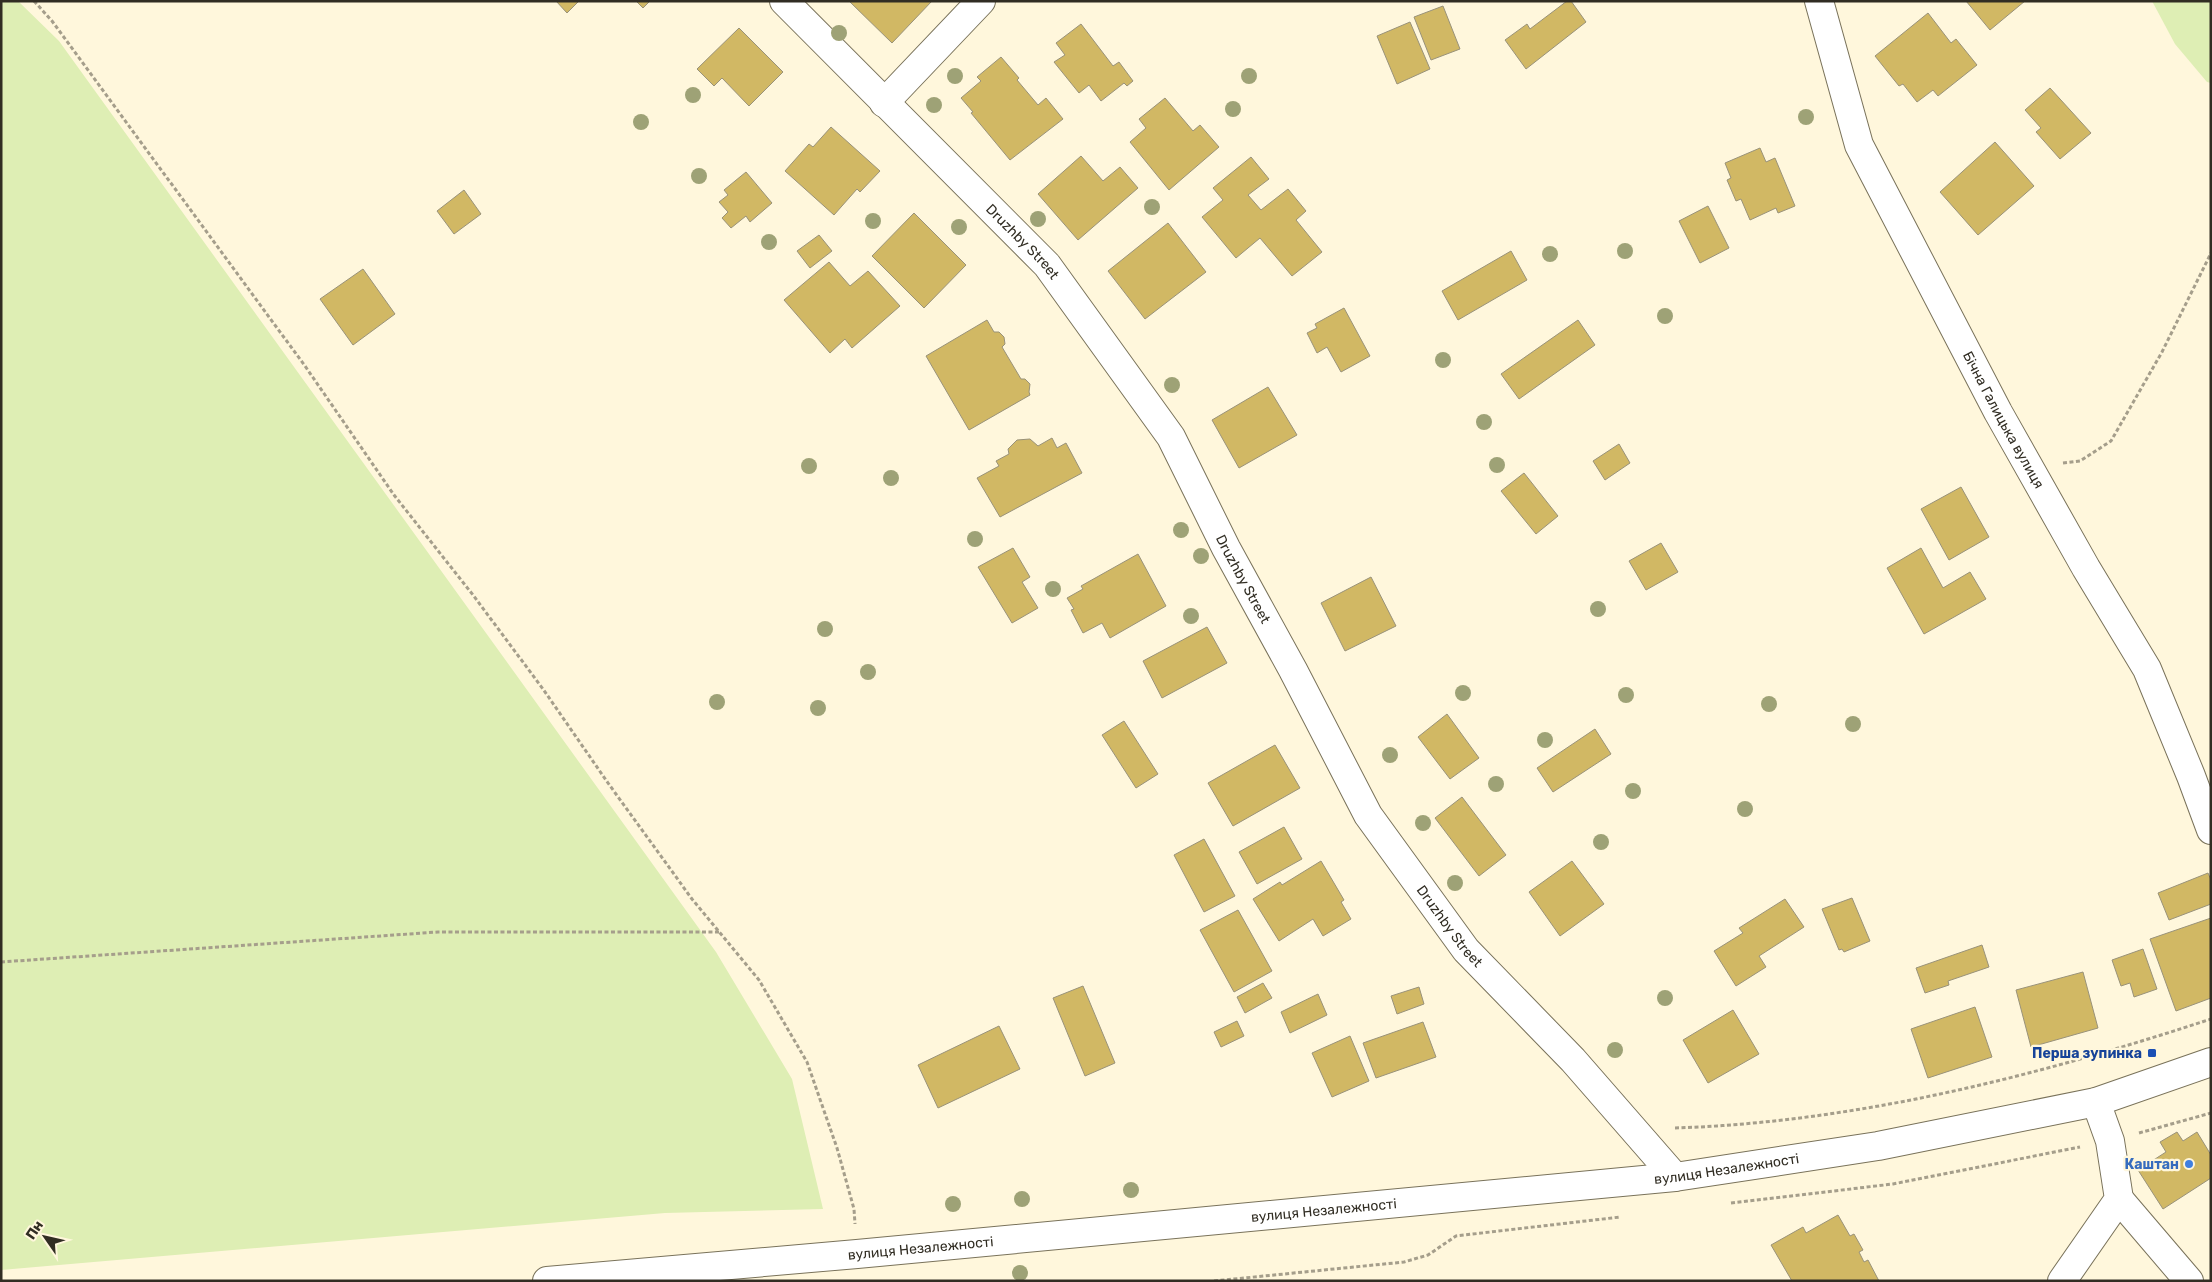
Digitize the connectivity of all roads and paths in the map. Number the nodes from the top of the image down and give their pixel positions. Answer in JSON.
{"nodes":[{"id":1,"x":34,"y":1,"type":"edge"},
{"id":2,"x":784,"y":1,"type":"edge"},
{"id":3,"x":981,"y":1,"type":"edge"},
{"id":4,"x":1819,"y":1,"type":"edge"},
{"id":5,"x":884,"y":103,"type":"junction"},
{"id":6,"x":2211,"y":253,"type":"edge"},
{"id":7,"x":2029,"y":467,"type":"junction"},
{"id":8,"x":2211,"y":830,"type":"edge"},
{"id":9,"x":719,"y":932,"type":"junction"},
{"id":10,"x":1,"y":962,"type":"edge"},
{"id":11,"x":2211,"y":1019,"type":"edge"},
{"id":12,"x":2211,"y":1062,"type":"edge"},
{"id":13,"x":2096,"y":1102,"type":"junction"},
{"id":14,"x":1634,"y":1130,"type":"junction"},
{"id":15,"x":1675,"y":1177,"type":"junction"},
{"id":16,"x":2119,"y":1199,"type":"junction"},
{"id":17,"x":857,"y":1254,"type":"junction"},
{"id":18,"x":547,"y":1281,"type":"edge"},
{"id":19,"x":2062,"y":1281,"type":"edge"},
{"id":20,"x":2189,"y":1281,"type":"edge"}],
"edges":[{"from":1,"to":9,"type":"path"},
{"from":2,"to":5,"type":"street","name":"Druzhby Street"},
{"from":3,"to":5,"type":"street"},
{"from":4,"to":7,"type":"street","name":"Бічна Галицька вулиця"},
{"from":5,"to":14,"type":"street","name":"Druzhby Street"},
{"from":6,"to":7,"type":"path"},
{"from":7,"to":8,"type":"street","name":"Бічна Галицька вулиця"},
{"from":9,"to":10,"type":"path"},
{"from":9,"to":17,"type":"path"},
{"from":11,"to":14,"type":"path"},
{"from":12,"to":13,"type":"street","name":"вулиця Незалежності"},
{"from":13,"to":15,"type":"street","name":"вулиця Незалежності"},
{"from":13,"to":16,"type":"street"},
{"from":14,"to":15,"type":"street","name":"Druzhby Street"},
{"from":15,"to":17,"type":"street","name":"вулиця Незалежності"},
{"from":16,"to":19,"type":"street"},
{"from":16,"to":20,"type":"street"},
{"from":17,"to":18,"type":"street","name":"вулиця Незалежності"}]}
